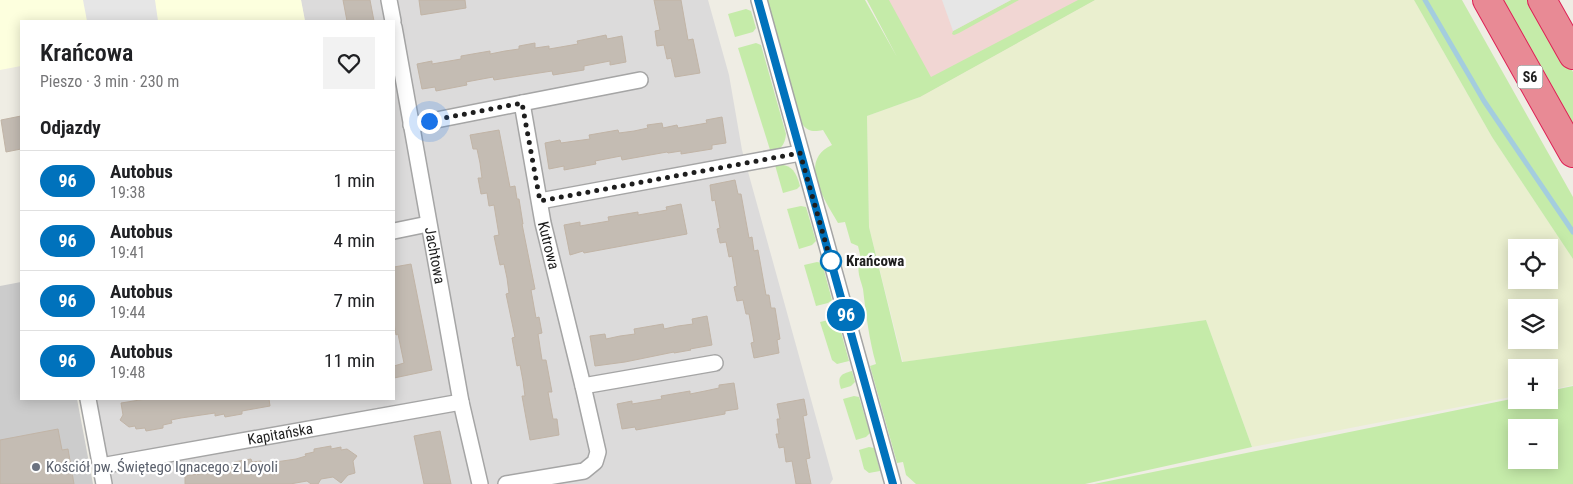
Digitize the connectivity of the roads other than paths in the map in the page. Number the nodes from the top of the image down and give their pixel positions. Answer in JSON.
{"nodes":[{"id":1,"x":389,"y":0,"type":"edge"},
{"id":2,"x":758,"y":0,"type":"edge"},
{"id":3,"x":1487,"y":0,"type":"edge"},
{"id":4,"x":1542,"y":0,"type":"edge"},
{"id":5,"x":1563,"y":0,"type":"edge"},
{"id":6,"x":393,"y":20,"type":"edge"},
{"id":7,"x":1573,"y":24,"type":"edge"},
{"id":8,"x":395,"y":33,"type":"edge"},
{"id":9,"x":1573,"y":54,"type":"edge"},
{"id":10,"x":640,"y":80,"type":"dead end"},
{"id":11,"x":522,"y":103,"type":"junction"},
{"id":12,"x":411,"y":125,"type":"junction"},
{"id":13,"x":800,"y":153,"type":"junction"},
{"id":14,"x":1573,"y":153,"type":"edge"},
{"id":15,"x":540,"y":201,"type":"junction"},
{"id":16,"x":428,"y":224,"type":"junction"},
{"id":17,"x":395,"y":231,"type":"edge"},
{"id":18,"x":715,"y":362,"type":"dead end"},
{"id":19,"x":583,"y":386,"type":"junction"},
{"id":20,"x":88,"y":400,"type":"edge"},
{"id":21,"x":461,"y":402,"type":"junction"},
{"id":22,"x":101,"y":466,"type":"junction"},
{"id":23,"x":104,"y":484,"type":"edge"},
{"id":24,"x":480,"y":484,"type":"edge"},
{"id":25,"x":506,"y":484,"type":"edge"},
{"id":26,"x":893,"y":484,"type":"edge"}],
"edges":[{"from":1,"to":6,"type":"street"},
{"from":2,"to":13,"type":"street"},
{"from":3,"to":14,"type":"highway","number":"S6"},
{"from":4,"to":9,"type":"highway"},
{"from":5,"to":7,"type":"highway"},
{"from":8,"to":12,"type":"street","name":"Jachtowa"},
{"from":10,"to":11,"type":"street"},
{"from":11,"to":12,"type":"street"},
{"from":11,"to":15,"type":"street","name":"Kutrowa"},
{"from":12,"to":16,"type":"street","name":"Jachtowa"},
{"from":13,"to":15,"type":"street"},
{"from":13,"to":26,"type":"street"},
{"from":15,"to":19,"type":"street","name":"Kutrowa"},
{"from":16,"to":17,"type":"street"},
{"from":16,"to":21,"type":"street","name":"Jachtowa"},
{"from":18,"to":19,"type":"street"},
{"from":19,"to":25,"type":"street","name":"Kutrowa"},
{"from":20,"to":22,"type":"street"},
{"from":21,"to":22,"type":"street","name":"Kapitańska"},
{"from":21,"to":24,"type":"street","name":"Jachtowa"},
{"from":22,"to":23,"type":"street"}]}
